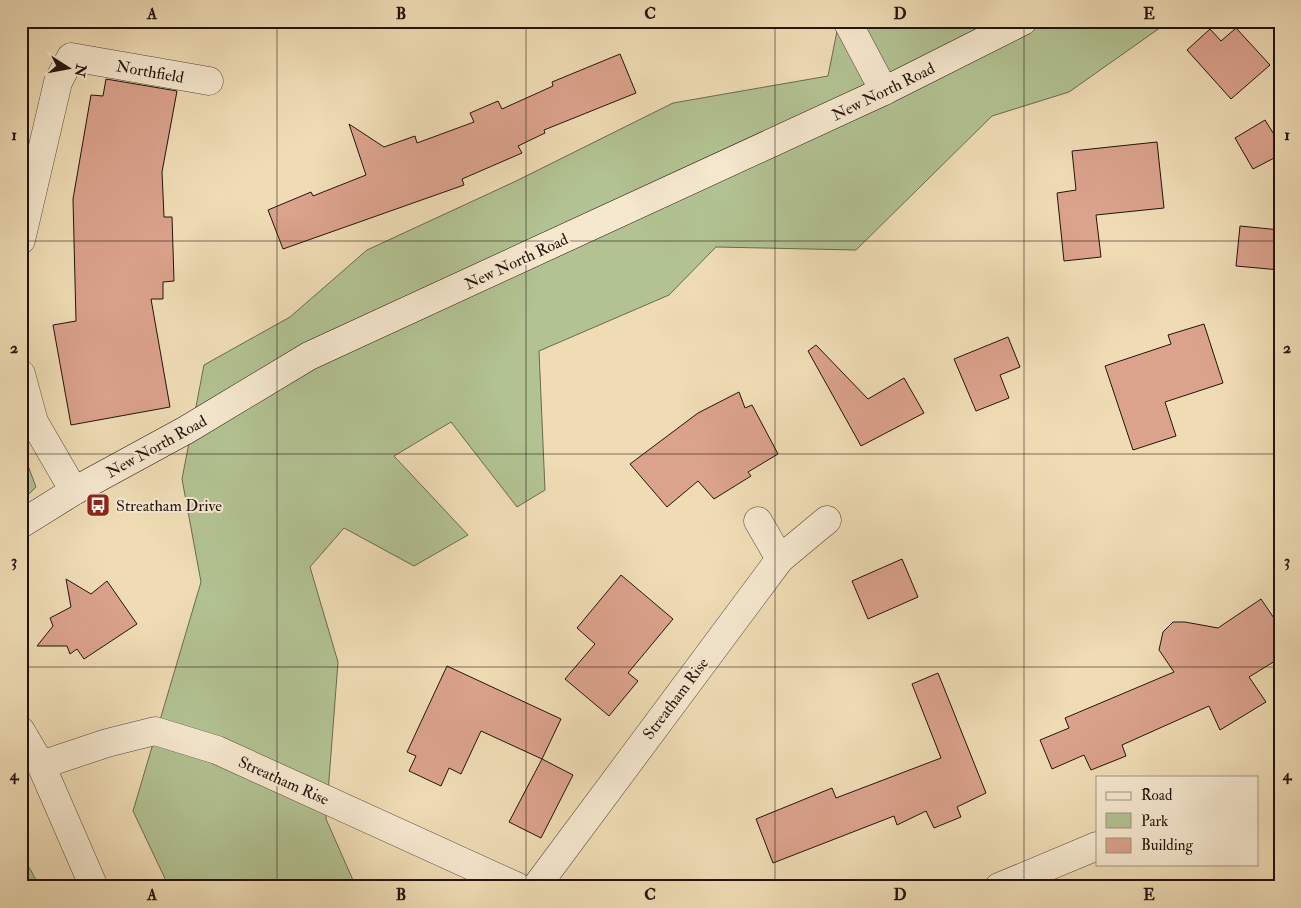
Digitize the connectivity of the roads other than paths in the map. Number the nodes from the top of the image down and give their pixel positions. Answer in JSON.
{"nodes":[{"id":1,"x":847,"y":21,"type":"edge"},
{"id":2,"x":1023,"y":21,"type":"edge"},
{"id":3,"x":209,"y":81,"type":"dead end"},
{"id":4,"x":884,"y":91,"type":"junction"},
{"id":5,"x":21,"y":240,"type":"edge"},
{"id":6,"x":21,"y":374,"type":"edge"},
{"id":7,"x":74,"y":491,"type":"junction"},
{"id":8,"x":827,"y":520,"type":"dead end"},
{"id":9,"x":758,"y":521,"type":"dead end"},
{"id":10,"x":21,"y":524,"type":"edge"},
{"id":11,"x":780,"y":559,"type":"junction"},
{"id":12,"x":21,"y":731,"type":"edge"},
{"id":13,"x":40,"y":764,"type":"junction"},
{"id":14,"x":1096,"y":846,"type":"edge"},
{"id":15,"x":94,"y":887,"type":"edge"},
{"id":16,"x":518,"y":887,"type":"edge"},
{"id":17,"x":536,"y":887,"type":"edge"},
{"id":18,"x":999,"y":887,"type":"edge"}],
"edges":[{"from":1,"to":4,"type":"street"},
{"from":2,"to":4,"type":"street","name":"New North Road"},
{"from":3,"to":5,"type":"street","name":"Northfield"},
{"from":4,"to":7,"type":"street","name":"New North Road"},
{"from":6,"to":7,"type":"street"},
{"from":7,"to":10,"type":"street","name":"New North Road"},
{"from":8,"to":11,"type":"street","name":"Streatham Rise"},
{"from":9,"to":11,"type":"street"},
{"from":11,"to":17,"type":"street","name":"Streatham Rise"},
{"from":12,"to":13,"type":"street"},
{"from":13,"to":15,"type":"street"},
{"from":13,"to":16,"type":"street","name":"Streatham Rise"},
{"from":14,"to":18,"type":"street"}]}
